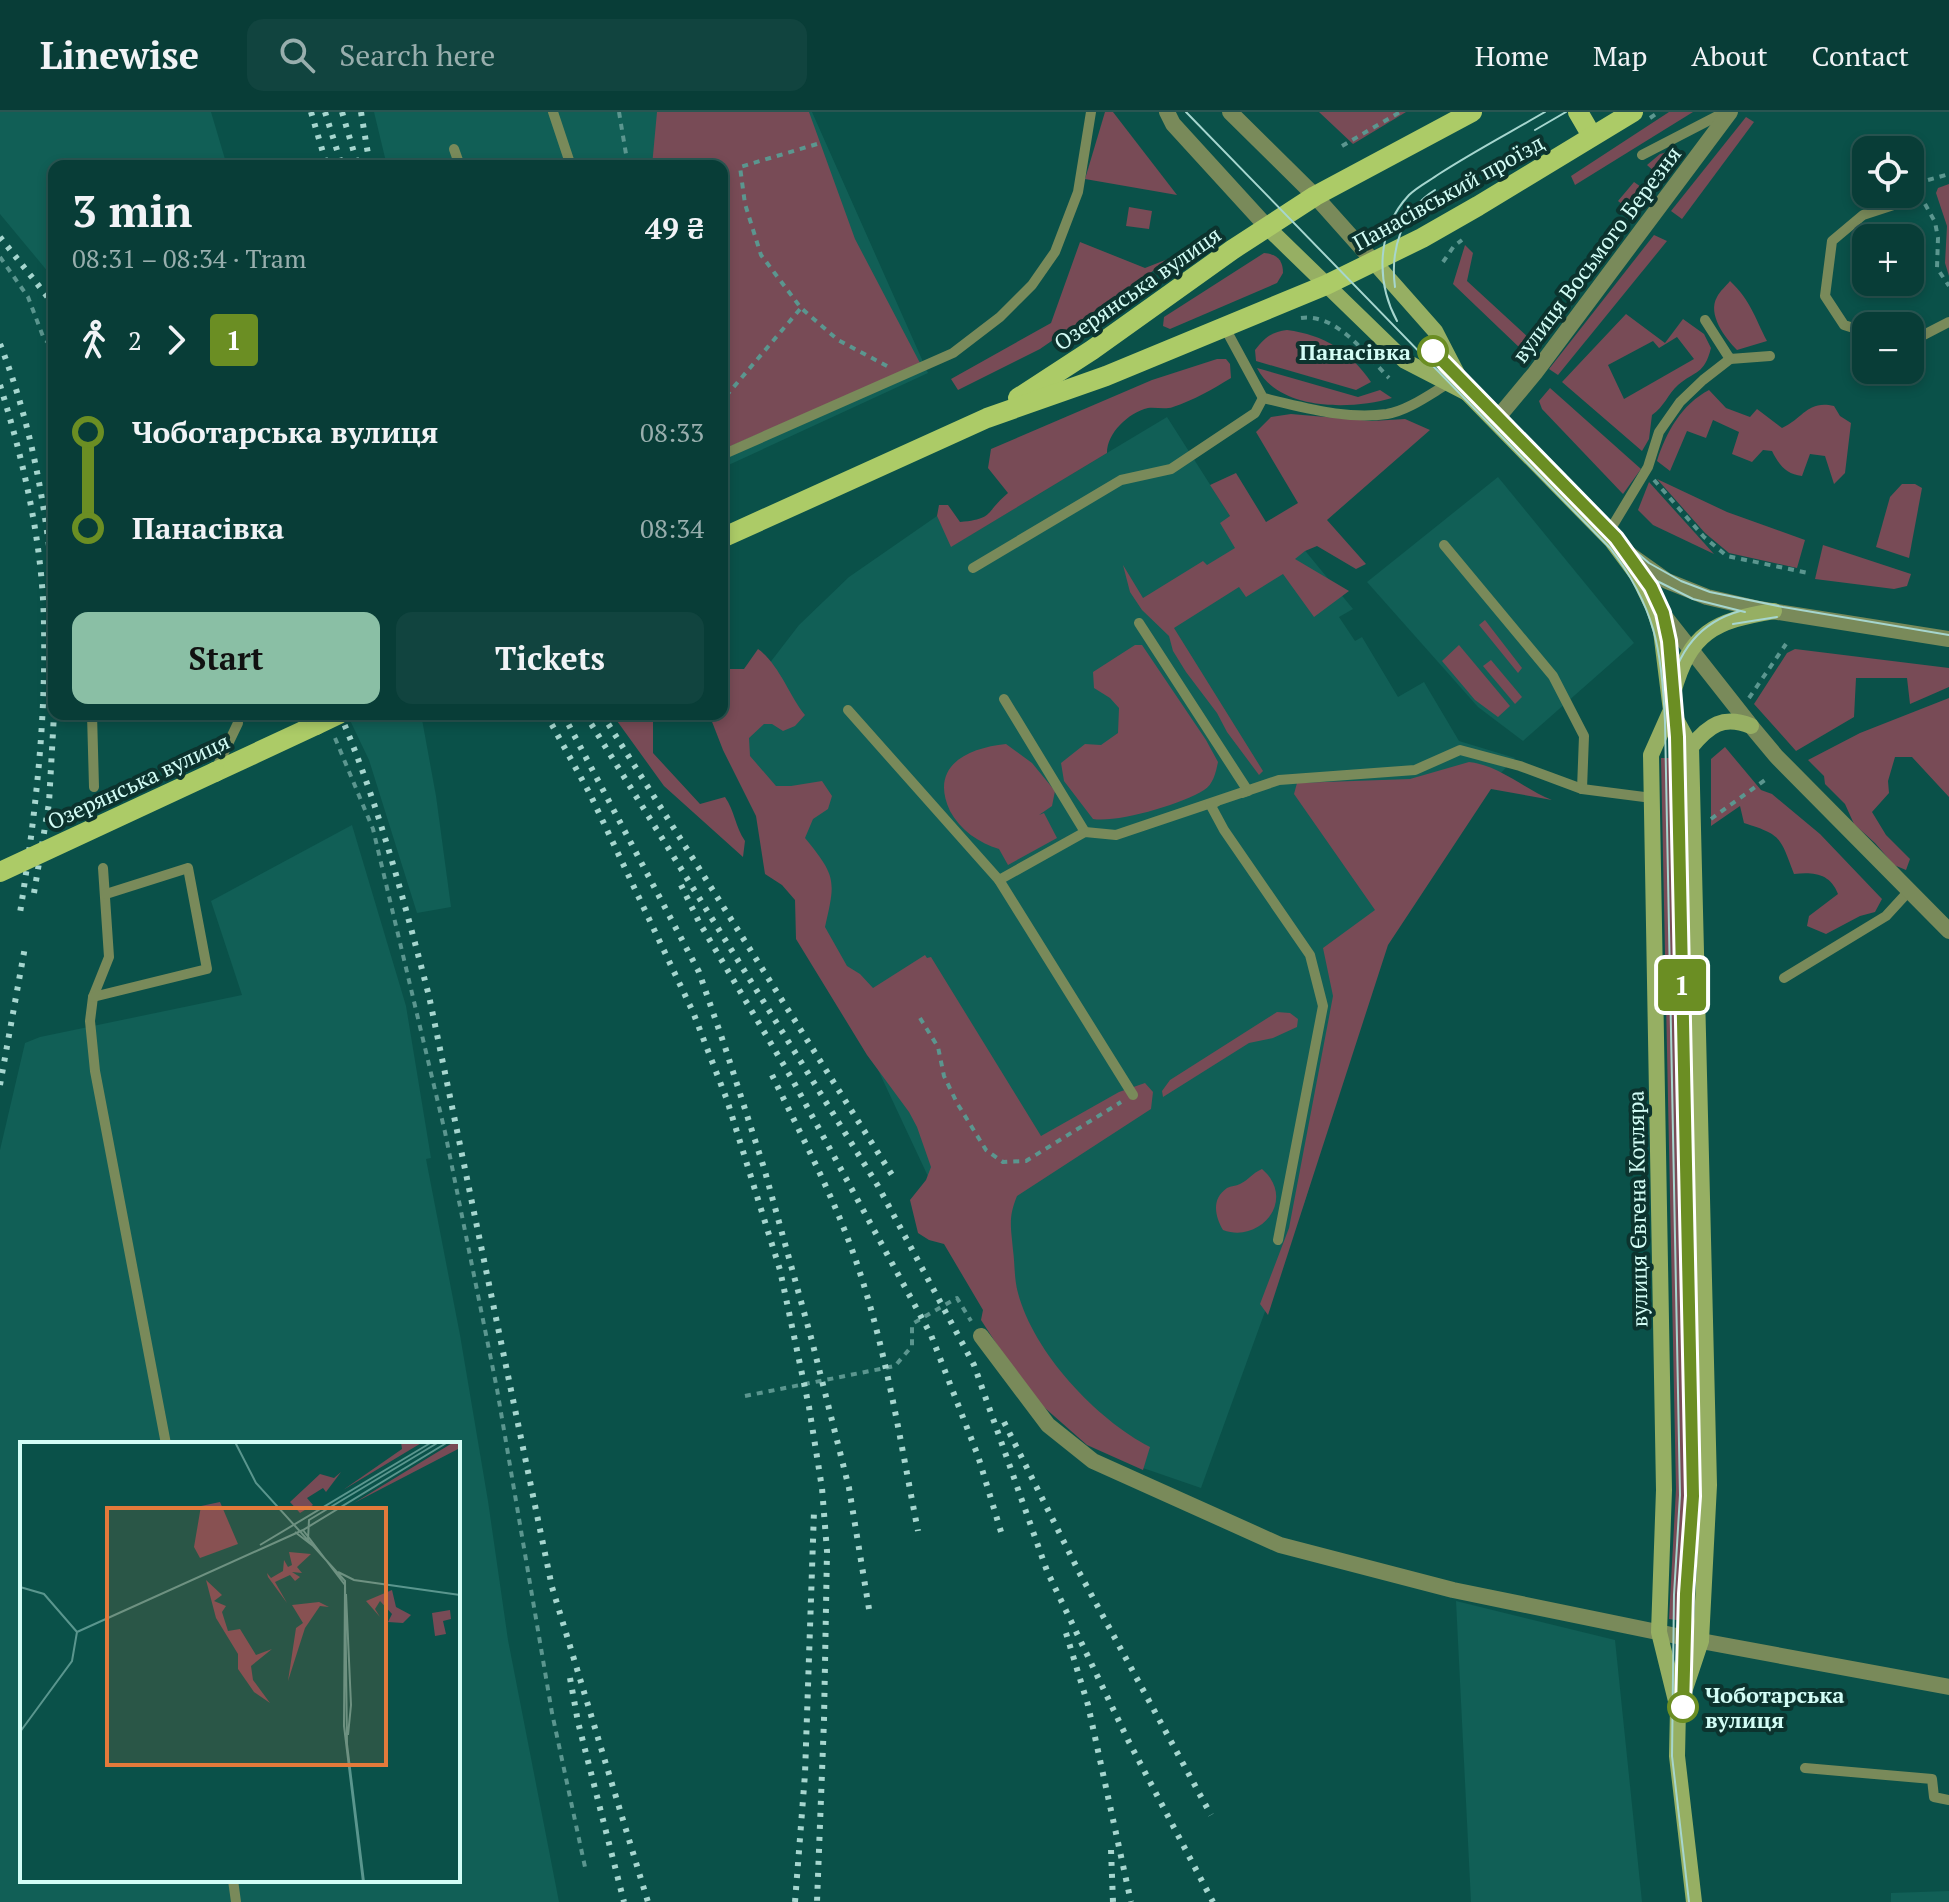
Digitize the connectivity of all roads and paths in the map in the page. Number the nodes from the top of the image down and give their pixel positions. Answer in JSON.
{"nodes":[{"id":1,"x":553,"y":112,"type":"edge"},
{"id":2,"x":619,"y":112,"type":"edge"},
{"id":3,"x":1091,"y":112,"type":"edge"},
{"id":4,"x":1167,"y":112,"type":"edge"},
{"id":5,"x":1230,"y":112,"type":"edge"},
{"id":6,"x":1400,"y":112,"type":"edge"},
{"id":7,"x":1472,"y":112,"type":"edge"},
{"id":8,"x":1578,"y":112,"type":"edge"},
{"id":9,"x":1633,"y":112,"type":"edge"},
{"id":10,"x":1728,"y":112,"type":"edge"},
{"id":11,"x":1592,"y":136,"type":"junction"},
{"id":12,"x":817,"y":144,"type":"dead end"},
{"id":13,"x":1342,"y":146,"type":"dead end"},
{"id":14,"x":454,"y":149,"type":"dead end"},
{"id":15,"x":1642,"y":155,"type":"dead end"},
{"id":16,"x":458,"y":160,"type":"edge"},
{"id":17,"x":569,"y":160,"type":"edge"},
{"id":18,"x":627,"y":160,"type":"edge"},
{"id":19,"x":1949,"y":174,"type":"edge"},
{"id":20,"x":1924,"y":180,"type":"edge"},
{"id":21,"x":1315,"y":196,"type":"junction"},
{"id":22,"x":1924,"y":200,"type":"edge"},
{"id":23,"x":1884,"y":208,"type":"edge"},
{"id":24,"x":1268,"y":228,"type":"junction"},
{"id":25,"x":0,"y":257,"type":"edge"},
{"id":26,"x":1374,"y":262,"type":"junction"},
{"id":27,"x":1326,"y":285,"type":"junction"},
{"id":28,"x":1949,"y":286,"type":"edge"},
{"id":29,"x":801,"y":308,"type":"junction"},
{"id":30,"x":1297,"y":319,"type":"dead end"},
{"id":31,"x":1705,"y":320,"type":"dead end"},
{"id":32,"x":1949,"y":322,"type":"edge"},
{"id":33,"x":1225,"y":328,"type":"junction"},
{"id":34,"x":1852,"y":328,"type":"edge"},
{"id":35,"x":1924,"y":335,"type":"edge"},
{"id":36,"x":48,"y":342,"type":"edge"},
{"id":37,"x":1770,"y":356,"type":"dead end"},
{"id":38,"x":1730,"y":359,"type":"junction"},
{"id":39,"x":903,"y":375,"type":"junction"},
{"id":40,"x":1389,"y":378,"type":"dead end"},
{"id":41,"x":1449,"y":383,"type":"junction"},
{"id":42,"x":1467,"y":393,"type":"junction"},
{"id":43,"x":728,"y":394,"type":"edge"},
{"id":44,"x":1263,"y":398,"type":"junction"},
{"id":45,"x":987,"y":418,"type":"junction"},
{"id":46,"x":1495,"y":421,"type":"junction"},
{"id":47,"x":728,"y":452,"type":"edge"},
{"id":48,"x":1648,"y":467,"type":"junction"},
{"id":49,"x":728,"y":535,"type":"edge"},
{"id":50,"x":1611,"y":540,"type":"junction"},
{"id":51,"x":1444,"y":545,"type":"dead end"},
{"id":52,"x":973,"y":568,"type":"dead end"},
{"id":53,"x":1808,"y":573,"type":"dead end"},
{"id":54,"x":1648,"y":594,"type":"junction"},
{"id":55,"x":1774,"y":611,"type":"junction"},
{"id":56,"x":1139,"y":623,"type":"dead end"},
{"id":57,"x":1949,"y":639,"type":"edge"},
{"id":58,"x":1786,"y":644,"type":"dead end"},
{"id":59,"x":1691,"y":650,"type":"junction"},
{"id":60,"x":1004,"y":699,"type":"dead end"},
{"id":61,"x":1746,"y":702,"type":"dead end"},
{"id":62,"x":1670,"y":706,"type":"junction"},
{"id":63,"x":848,"y":710,"type":"dead end"},
{"id":64,"x":92,"y":720,"type":"edge"},
{"id":65,"x":238,"y":720,"type":"edge"},
{"id":66,"x":328,"y":722,"type":"edge"},
{"id":67,"x":1751,"y":726,"type":"junction"},
{"id":68,"x":1691,"y":747,"type":"junction"},
{"id":69,"x":215,"y":772,"type":"junction"},
{"id":70,"x":1769,"y":777,"type":"dead end"},
{"id":71,"x":94,"y":787,"type":"dead end"},
{"id":72,"x":1582,"y":789,"type":"junction"},
{"id":73,"x":1248,"y":791,"type":"junction"},
{"id":74,"x":1652,"y":798,"type":"junction"},
{"id":75,"x":1210,"y":804,"type":"junction"},
{"id":76,"x":1706,"y":823,"type":"dead end"},
{"id":77,"x":1085,"y":832,"type":"junction"},
{"id":78,"x":103,"y":868,"type":"dead end"},
{"id":79,"x":0,"y":872,"type":"edge"},
{"id":80,"x":999,"y":880,"type":"junction"},
{"id":81,"x":1908,"y":892,"type":"junction"},
{"id":82,"x":106,"y":894,"type":"junction"},
{"id":83,"x":1949,"y":931,"type":"edge"},
{"id":84,"x":1784,"y":978,"type":"dead end"},
{"id":85,"x":93,"y":997,"type":"junction"},
{"id":86,"x":920,"y":1018,"type":"dead end"},
{"id":87,"x":1133,"y":1095,"type":"joint"},
{"id":88,"x":1278,"y":1240,"type":"dead end"},
{"id":89,"x":981,"y":1336,"type":"joint"},
{"id":90,"x":745,"y":1396,"type":"dead end"},
{"id":91,"x":166,"y":1442,"type":"edge"},
{"id":92,"x":1659,"y":1632,"type":"junction"},
{"id":93,"x":1701,"y":1641,"type":"junction"},
{"id":94,"x":1949,"y":1687,"type":"edge"},
{"id":95,"x":1678,"y":1709,"type":"junction"},
{"id":96,"x":1805,"y":1768,"type":"dead end"},
{"id":97,"x":1949,"y":1800,"type":"edge"},
{"id":98,"x":585,"y":1867,"type":"dead end"},
{"id":99,"x":233,"y":1882,"type":"edge"},
{"id":100,"x":236,"y":1902,"type":"edge"},
{"id":101,"x":1694,"y":1902,"type":"edge"}],
"edges":[{"from":1,"to":17,"type":"lane"},
{"from":2,"to":18,"type":"path"},
{"from":3,"to":39,"type":"lane"},
{"from":4,"to":24,"type":"street"},
{"from":5,"to":21,"type":"street"},
{"from":6,"to":13,"type":"path"},
{"from":7,"to":21,"type":"main road"},
{"from":8,"to":11,"type":"main road"},
{"from":9,"to":11,"type":"main road","name":"Панасівський проїзд"},
{"from":10,"to":15,"type":"lane"},
{"from":10,"to":46,"type":"street","name":"вулиця Восьмого Березня"},
{"from":11,"to":26,"type":"main road","name":"Панасівський проїзд"},
{"from":12,"to":29,"type":"path"},
{"from":14,"to":16,"type":"lane"},
{"from":19,"to":20,"type":"path"},
{"from":21,"to":24,"type":"main road","name":"Озерянська вулиця"},
{"from":21,"to":26,"type":"street"},
{"from":22,"to":28,"type":"path"},
{"from":23,"to":34,"type":"lane"},
{"from":24,"to":27,"type":"main road"},
{"from":24,"to":45,"type":"main road","name":"Озерянська вулиця"},
{"from":25,"to":36,"type":"path"},
{"from":26,"to":27,"type":"main road","name":"Панасівський проїзд"},
{"from":26,"to":42,"type":"main road"},
{"from":27,"to":33,"type":"main road","name":"Озерянська вулиця"},
{"from":27,"to":41,"type":"main road"},
{"from":29,"to":39,"type":"path"},
{"from":29,"to":43,"type":"path"},
{"from":30,"to":40,"type":"path"},
{"from":31,"to":38,"type":"lane"},
{"from":32,"to":35,"type":"lane"},
{"from":33,"to":44,"type":"lane"},
{"from":33,"to":45,"type":"main road","name":"Озерянська вулиця"},
{"from":37,"to":38,"type":"lane"},
{"from":38,"to":48,"type":"lane"},
{"from":39,"to":47,"type":"lane"},
{"from":41,"to":42,"type":"main road"},
{"from":41,"to":44,"type":"lane"},
{"from":42,"to":46,"type":"main road","name":"вулиця Євгена Котляра"},
{"from":44,"to":52,"type":"lane"},
{"from":45,"to":49,"type":"main road","name":"Озерянська вулиця"},
{"from":46,"to":50,"type":"main road","name":"вулиця Євгена Котляра"},
{"from":48,"to":50,"type":"lane"},
{"from":48,"to":53,"type":"path"},
{"from":50,"to":54,"type":"main road","name":"вулиця Євгена Котляра"},
{"from":50,"to":55,"type":"street"},
{"from":51,"to":72,"type":"lane"},
{"from":54,"to":59,"type":"street"},
{"from":54,"to":62,"type":"main road","name":"вулиця Євгена Котляра"},
{"from":55,"to":57,"type":"street"},
{"from":55,"to":59,"type":"main road"},
{"from":56,"to":73,"type":"lane"},
{"from":58,"to":61,"type":"path"},
{"from":59,"to":62,"type":"main road"},
{"from":59,"to":67,"type":"street"},
{"from":60,"to":77,"type":"lane"},
{"from":62,"to":68,"type":"main road","name":"вулиця Євгена Котляра"},
{"from":62,"to":74,"type":"main road","name":"вулиця Євгена Котляра"},
{"from":63,"to":80,"type":"lane"},
{"from":64,"to":71,"type":"lane"},
{"from":65,"to":69,"type":"lane"},
{"from":66,"to":69,"type":"main road","name":"Озерянська вулиця"},
{"from":66,"to":98,"type":"path"},
{"from":67,"to":68,"type":"main road"},
{"from":67,"to":81,"type":"street"},
{"from":68,"to":93,"type":"main road","name":"вулиця Євгена Котляра"},
{"from":69,"to":79,"type":"main road","name":"Озерянська вулиця","bridge":true},
{"from":70,"to":76,"type":"path"},
{"from":72,"to":73,"type":"lane"},
{"from":72,"to":74,"type":"lane"},
{"from":73,"to":75,"type":"lane"},
{"from":74,"to":92,"type":"main road","name":"вулиця Євгена Котляра"},
{"from":75,"to":77,"type":"lane"},
{"from":75,"to":88,"type":"lane"},
{"from":77,"to":80,"type":"lane"},
{"from":78,"to":82,"type":"lane"},
{"from":80,"to":87,"type":"lane"},
{"from":81,"to":83,"type":"street"},
{"from":81,"to":84,"type":"lane"},
{"from":82,"to":85,"type":"lane"},
{"from":82,"to":85,"type":"lane"},
{"from":85,"to":91,"type":"lane"},
{"from":86,"to":87,"type":"path"},
{"from":89,"to":90,"type":"path"},
{"from":89,"to":92,"type":"street"},
{"from":92,"to":93,"type":"street"},
{"from":92,"to":95,"type":"main road","name":"вулиця Євгена Котляра"},
{"from":93,"to":94,"type":"street"},
{"from":93,"to":95,"type":"main road","name":"вулиця Євгена Котляра"},
{"from":95,"to":101,"type":"main road","name":"вулиця Євгена Котляра"},
{"from":96,"to":97,"type":"lane"},
{"from":99,"to":100,"type":"lane"}]}
